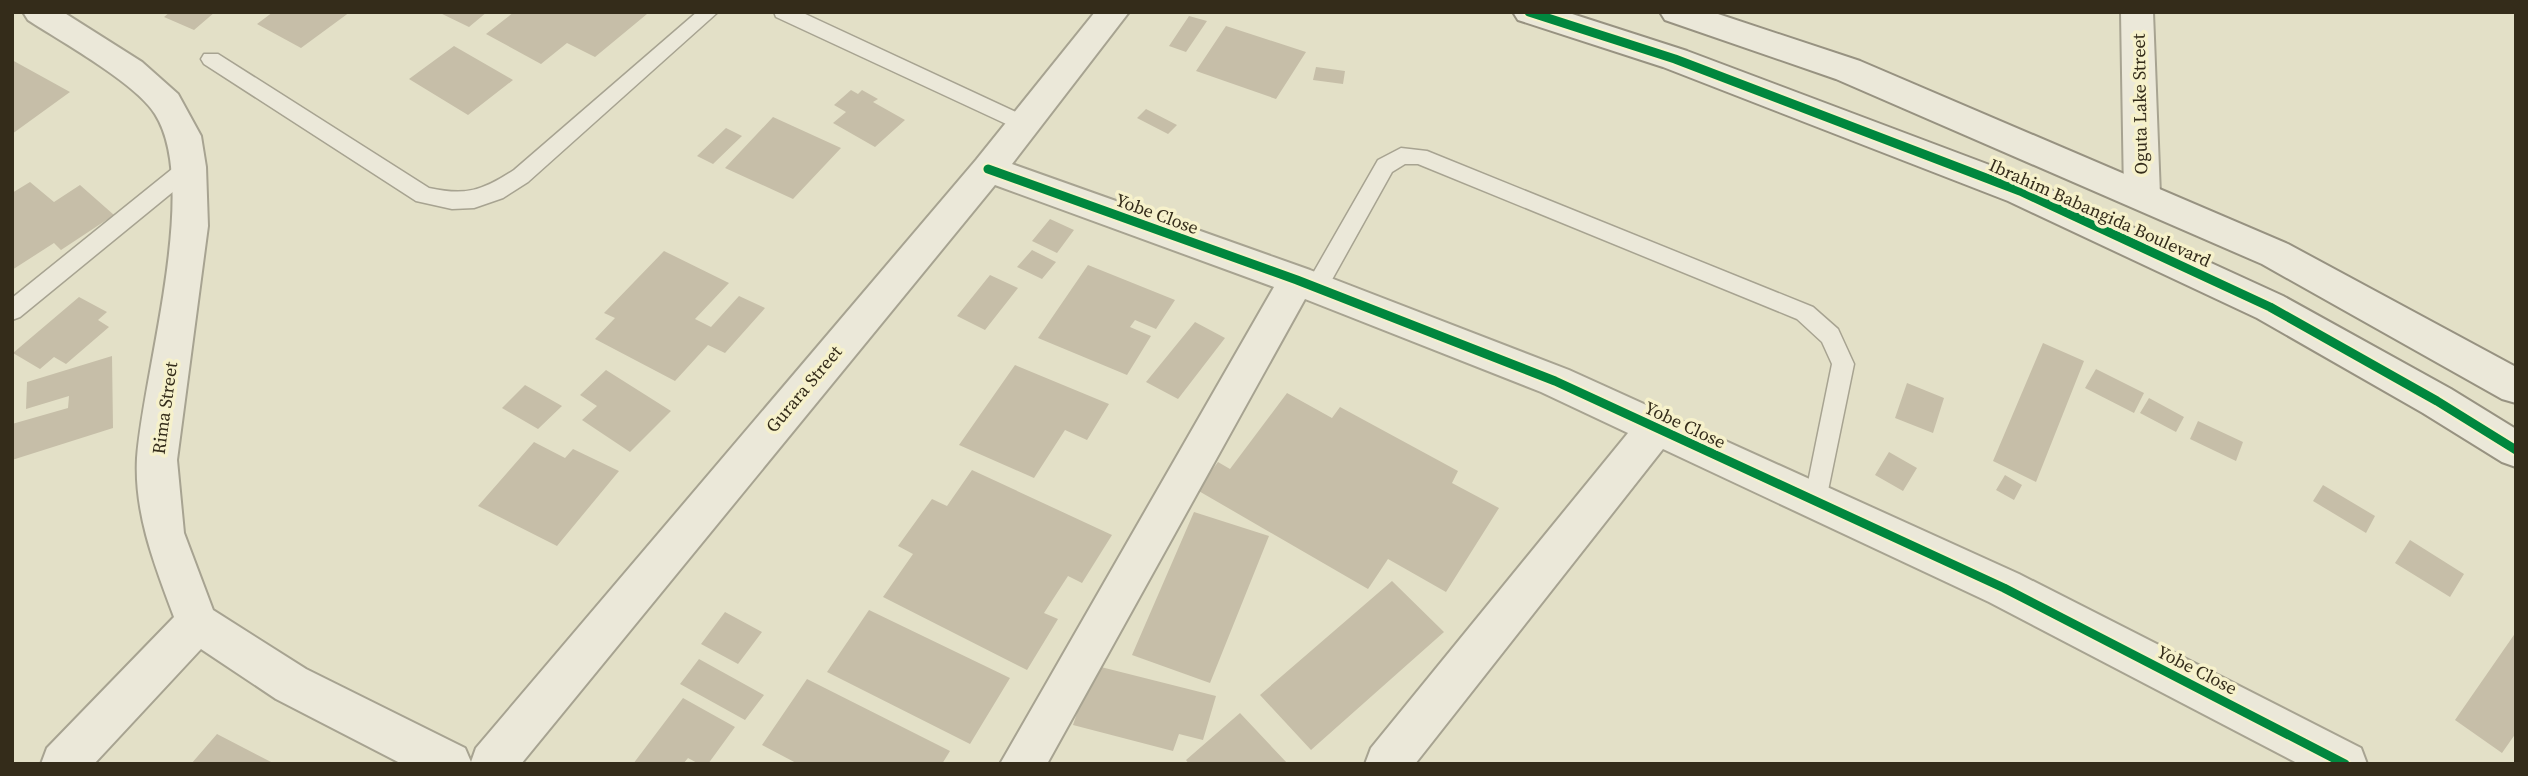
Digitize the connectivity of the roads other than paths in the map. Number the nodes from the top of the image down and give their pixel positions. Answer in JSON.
{"nodes":[{"id":1,"x":39,"y":12,"type":"edge"},
{"id":2,"x":709,"y":12,"type":"edge"},
{"id":3,"x":783,"y":12,"type":"edge"},
{"id":4,"x":1113,"y":12,"type":"edge"},
{"id":5,"x":1529,"y":12,"type":"edge"},
{"id":6,"x":1676,"y":12,"type":"edge"},
{"id":7,"x":2137,"y":12,"type":"edge"},
{"id":8,"x":211,"y":59,"type":"dead end"},
{"id":9,"x":1024,"y":124,"type":"junction"},
{"id":10,"x":189,"y":167,"type":"junction"},
{"id":11,"x":988,"y":169,"type":"junction"},
{"id":12,"x":2142,"y":195,"type":"junction"},
{"id":13,"x":1307,"y":284,"type":"junction"},
{"id":14,"x":12,"y":311,"type":"edge"},
{"id":15,"x":2516,"y":387,"type":"edge"},
{"id":16,"x":1655,"y":429,"type":"junction"},
{"id":17,"x":2516,"y":450,"type":"edge"},
{"id":18,"x":1816,"y":502,"type":"junction"},
{"id":19,"x":197,"y":623,"type":"junction"},
{"id":20,"x":63,"y":764,"type":"edge"},
{"id":21,"x":449,"y":764,"type":"edge"},
{"id":22,"x":492,"y":764,"type":"edge"},
{"id":23,"x":1022,"y":764,"type":"edge"},
{"id":24,"x":1387,"y":764,"type":"edge"},
{"id":25,"x":2345,"y":764,"type":"edge"}],
"edges":[{"from":1,"to":10,"type":"street","name":"Rima Street"},
{"from":2,"to":8,"type":"lane"},
{"from":3,"to":9,"type":"lane"},
{"from":4,"to":9,"type":"street","name":"Gurara Street"},
{"from":5,"to":17,"type":"street","name":"Ibrahim Babangida Boulevard"},
{"from":6,"to":12,"type":"street","name":"Ibrahim Babangida Boulevard"},
{"from":7,"to":12,"type":"street","name":"Oguta Lake Street"},
{"from":9,"to":11,"type":"street","name":"Gurara Street"},
{"from":10,"to":14,"type":"lane"},
{"from":10,"to":19,"type":"street","name":"Rima Street"},
{"from":11,"to":13,"type":"street","name":"Yobe Close"},
{"from":11,"to":22,"type":"street","name":"Gurara Street"},
{"from":12,"to":15,"type":"street","name":"Ibrahim Babangida Boulevard"},
{"from":13,"to":16,"type":"street","name":"Yobe Close"},
{"from":13,"to":18,"type":"lane"},
{"from":13,"to":23,"type":"street"},
{"from":16,"to":18,"type":"street","name":"Yobe Close"},
{"from":16,"to":24,"type":"street"},
{"from":18,"to":25,"type":"street","name":"Yobe Close"},
{"from":19,"to":20,"type":"street"},
{"from":19,"to":21,"type":"street"}]}
